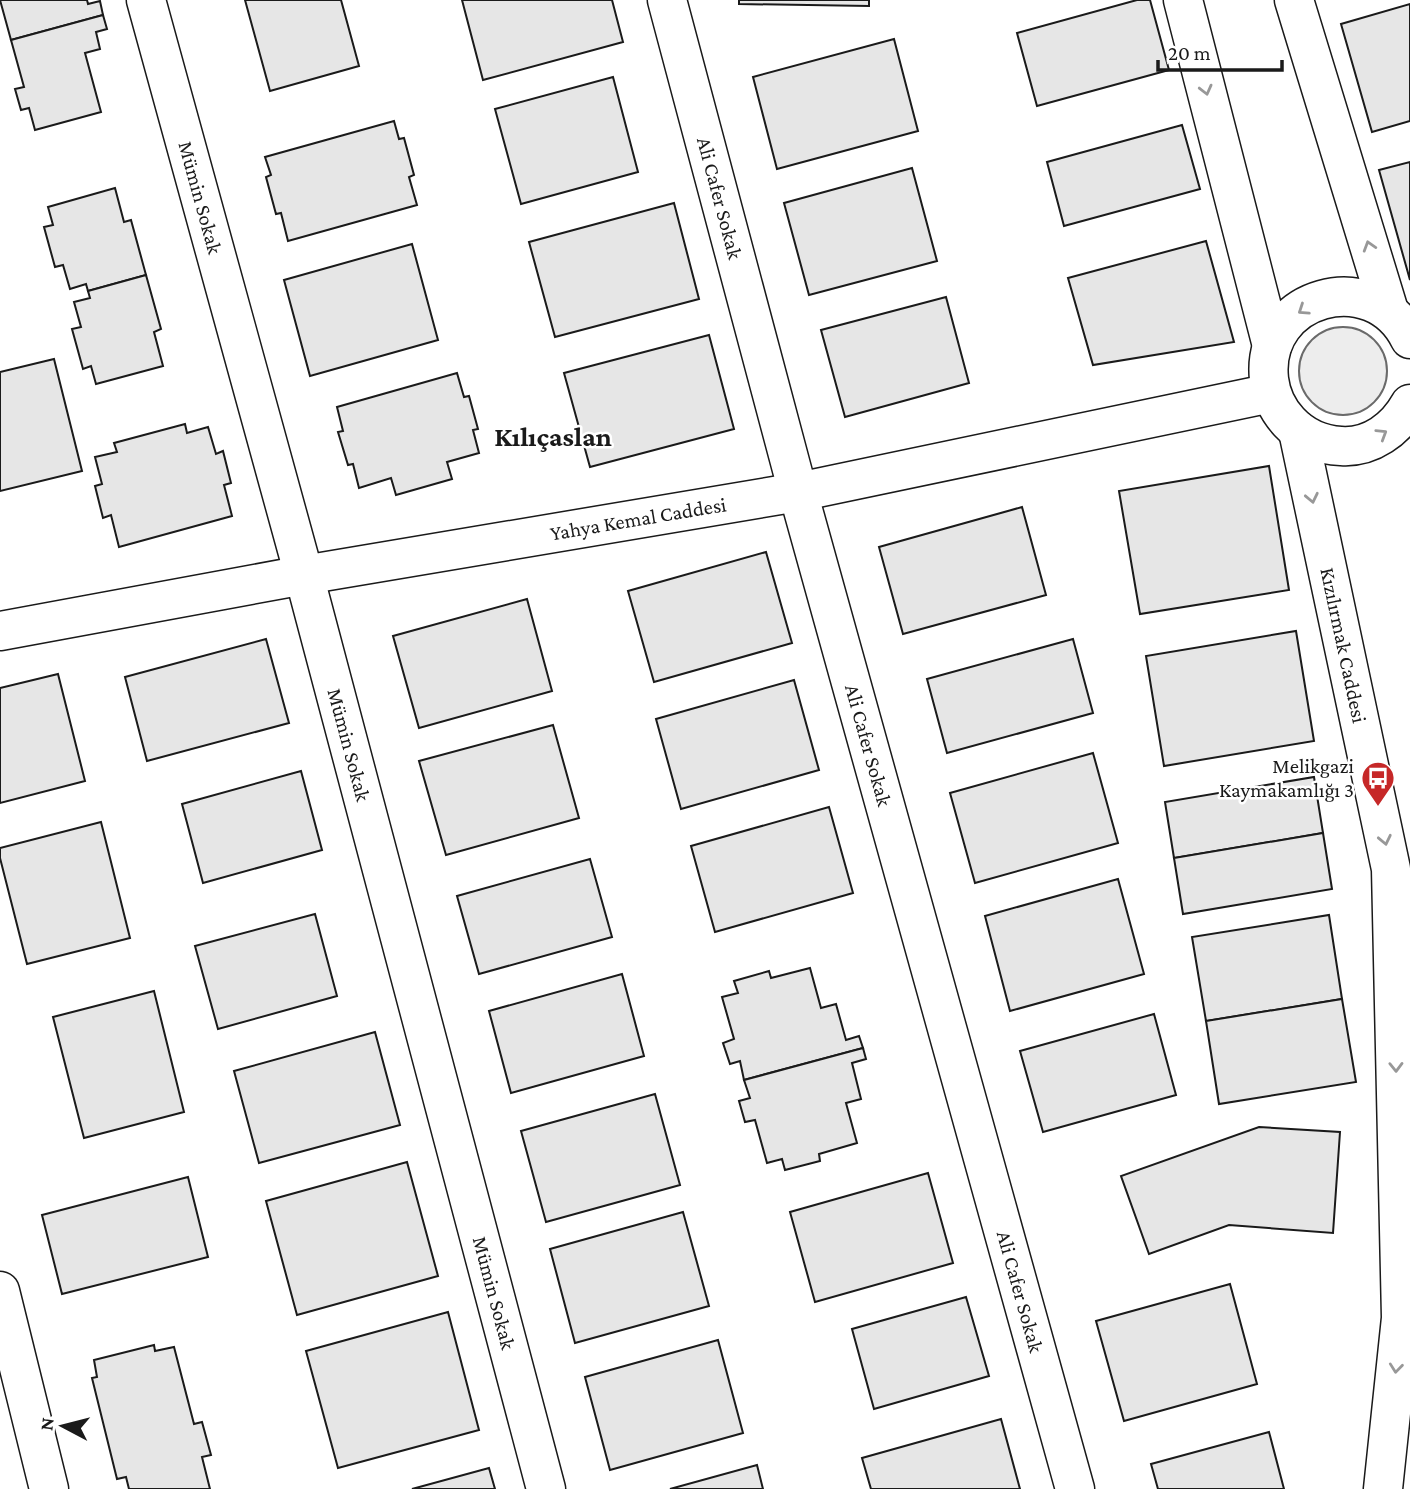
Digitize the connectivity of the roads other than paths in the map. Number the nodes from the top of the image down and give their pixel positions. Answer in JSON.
{"nodes":[{"id":1,"x":146,"y":0,"type":"edge"},
{"id":2,"x":667,"y":0,"type":"edge"},
{"id":3,"x":1183,"y":0,"type":"edge"},
{"id":4,"x":1294,"y":0,"type":"edge"},
{"id":5,"x":1399,"y":325,"type":"edge"},
{"id":6,"x":1272,"y":346,"type":"junction"},
{"id":7,"x":1271,"y":393,"type":"junction"},
{"id":8,"x":1410,"y":404,"type":"edge"},
{"id":9,"x":1298,"y":431,"type":"junction"},
{"id":10,"x":798,"y":492,"type":"junction"},
{"id":11,"x":304,"y":575,"type":"junction"},
{"id":12,"x":0,"y":631,"type":"edge"},
{"id":13,"x":0,"y":1292,"type":"edge"},
{"id":14,"x":49,"y":1489,"type":"edge"},
{"id":15,"x":546,"y":1489,"type":"edge"},
{"id":16,"x":1075,"y":1489,"type":"edge"},
{"id":17,"x":1383,"y":1489,"type":"edge"}],
"edges":[{"from":1,"to":11,"type":"street","name":"Mümin Sokak"},
{"from":2,"to":10,"type":"street","name":"Ali Cafer Sokak"},
{"from":3,"to":6,"type":"street","one_way":true},
{"from":5,"to":4,"type":"street","one_way":true},
{"from":5,"to":6,"type":"street","one_way":true},
{"from":6,"to":7,"type":"street"},
{"from":7,"to":9,"type":"street"},
{"from":7,"to":10,"type":"street","name":"Yahya Kemal Caddesi"},
{"from":9,"to":8,"type":"street","one_way":true},
{"from":9,"to":17,"type":"street","name":"Kızılırmak Caddesi","one_way":true},
{"from":10,"to":11,"type":"street","name":"Yahya Kemal Caddesi"},
{"from":10,"to":16,"type":"street","name":"Ali Cafer Sokak"},
{"from":11,"to":12,"type":"street","name":"Yahya Kemal Caddesi"},
{"from":11,"to":15,"type":"street","name":"Mümin Sokak"},
{"from":13,"to":14,"type":"street"}]}
